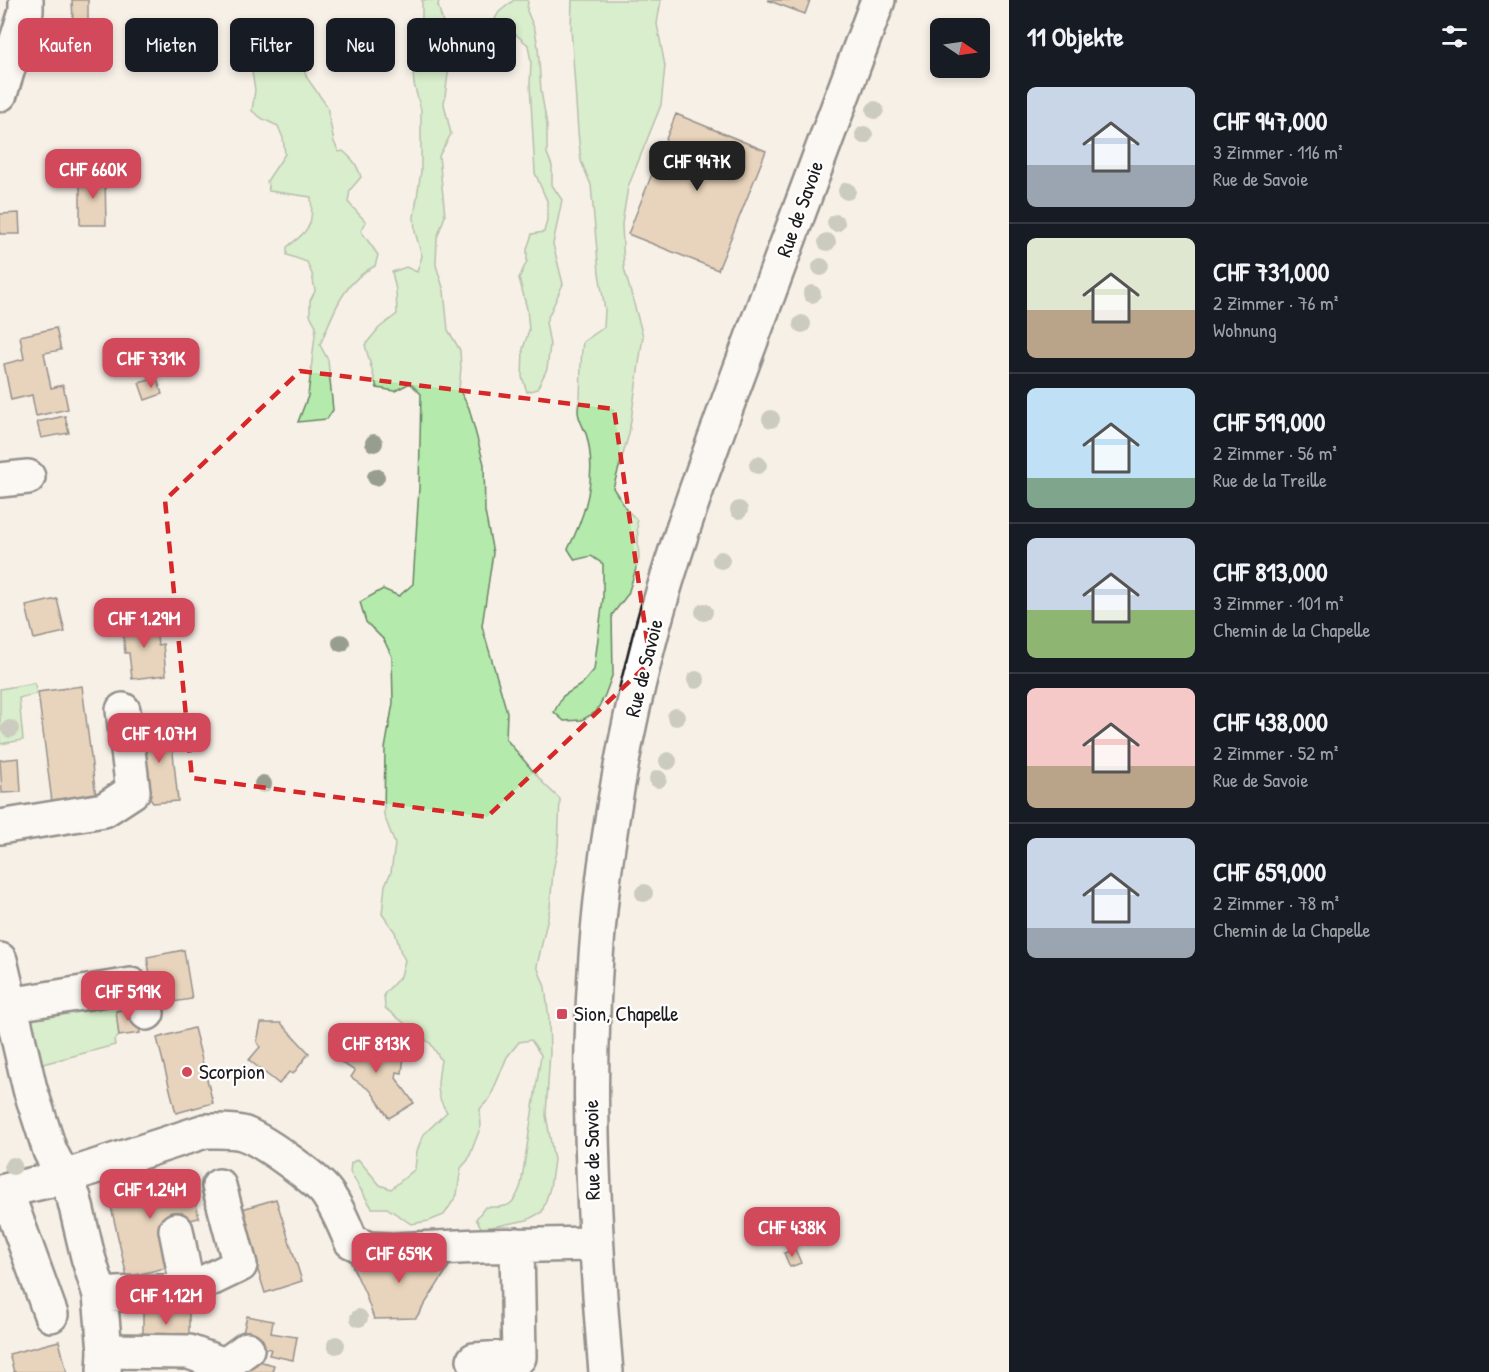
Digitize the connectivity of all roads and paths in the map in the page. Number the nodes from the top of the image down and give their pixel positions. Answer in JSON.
{"nodes":[{"id":1,"x":26,"y":0,"type":"edge"},
{"id":2,"x":878,"y":0,"type":"edge"},
{"id":3,"x":0,"y":94,"type":"edge"},
{"id":4,"x":123,"y":710,"type":"dead end"},
{"id":5,"x":0,"y":827,"type":"edge"},
{"id":6,"x":0,"y":960,"type":"edge"},
{"id":7,"x":9,"y":1005,"type":"junction"},
{"id":8,"x":147,"y":1013,"type":"dead end"},
{"id":9,"x":64,"y":1177,"type":"junction"},
{"id":10,"x":219,"y":1186,"type":"dead end"},
{"id":11,"x":3,"y":1192,"type":"edge"},
{"id":12,"x":176,"y":1230,"type":"dead end"},
{"id":13,"x":595,"y":1244,"type":"junction"},
{"id":14,"x":517,"y":1245,"type":"junction"},
{"id":15,"x":188,"y":1290,"type":"junction"},
{"id":16,"x":100,"y":1295,"type":"junction"},
{"id":17,"x":51,"y":1315,"type":"dead end"},
{"id":18,"x":247,"y":1349,"type":"dead end"},
{"id":19,"x":474,"y":1359,"type":"dead end"},
{"id":20,"x":104,"y":1361,"type":"edge"},
{"id":21,"x":606,"y":1372,"type":"edge"}],
"edges":[{"from":1,"to":3,"type":"main road"},
{"from":2,"to":13,"type":"main road","name":"Rue de Savoie"},
{"from":4,"to":5,"type":"main road"},
{"from":6,"to":7,"type":"main road"},
{"from":7,"to":8,"type":"main road"},
{"from":7,"to":9,"type":"main road"},
{"from":9,"to":11,"type":"main road"},
{"from":9,"to":14,"type":"main road"},
{"from":9,"to":16,"type":"main road"},
{"from":10,"to":15,"type":"main road"},
{"from":11,"to":17,"type":"main road"},
{"from":12,"to":15,"type":"main road"},
{"from":13,"to":14,"type":"main road"},
{"from":13,"to":21,"type":"main road","name":"Rue de Savoie"},
{"from":14,"to":19,"type":"main road"},
{"from":15,"to":16,"type":"main road"},
{"from":16,"to":20,"type":"main road"},
{"from":18,"to":20,"type":"main road"}]}
